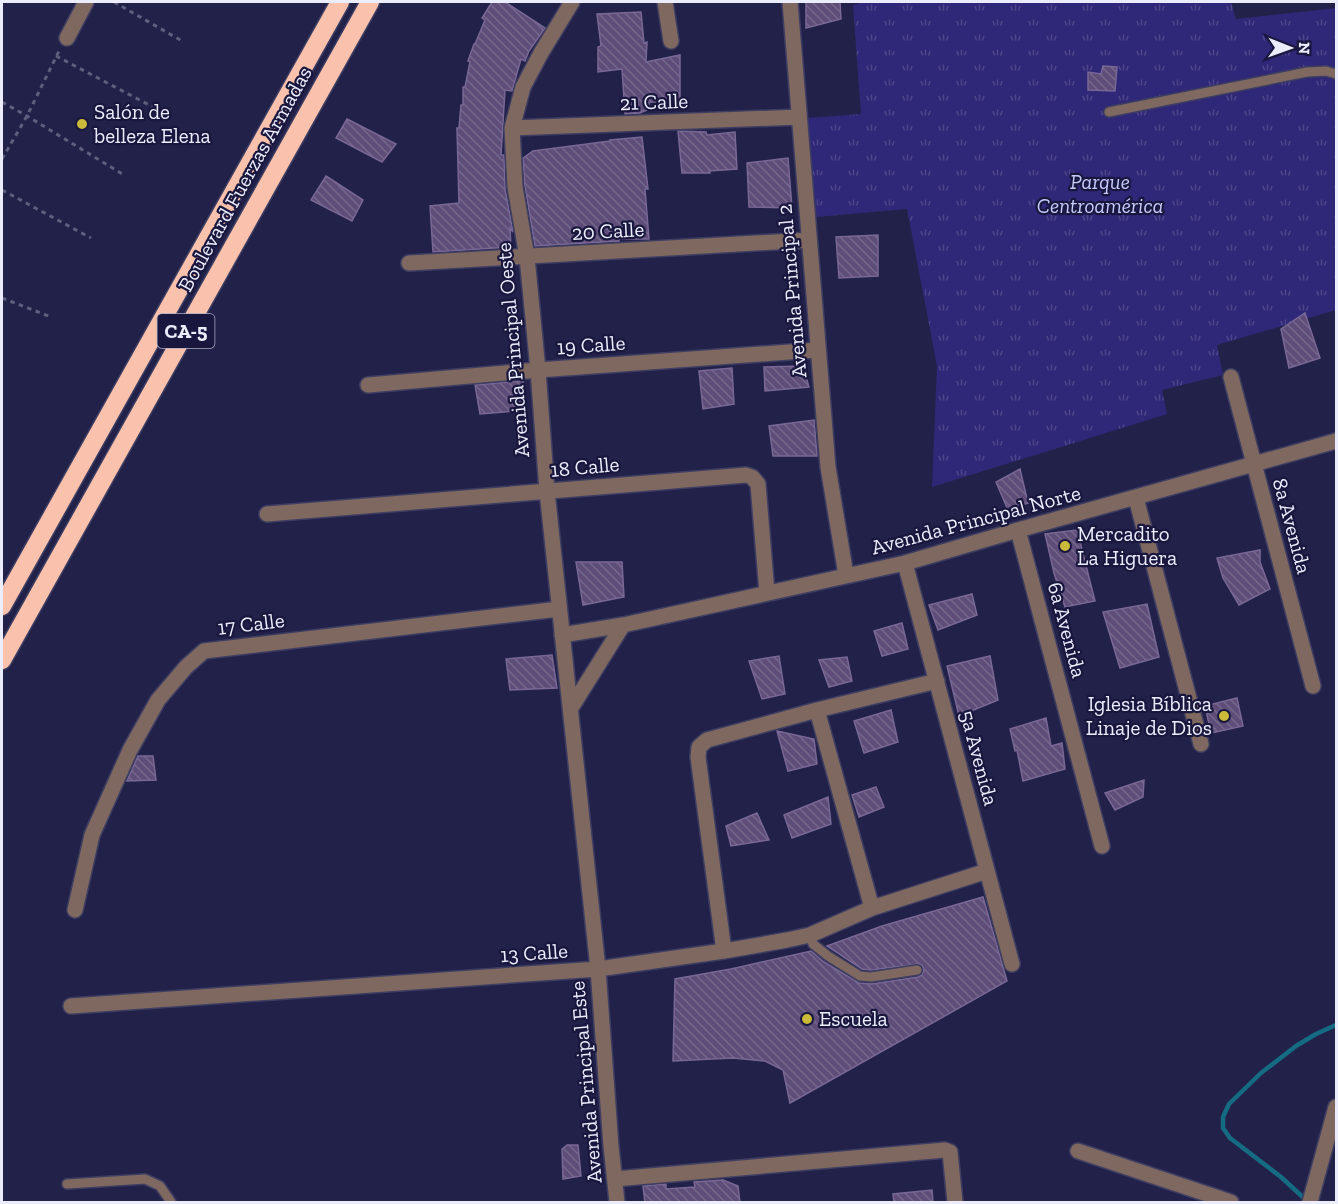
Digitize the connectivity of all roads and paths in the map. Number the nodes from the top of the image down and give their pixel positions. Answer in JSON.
{"nodes":[{"id":1,"x":86,"y":2,"type":"edge"},
{"id":2,"x":114,"y":2,"type":"edge"},
{"id":3,"x":340,"y":2,"type":"edge"},
{"id":4,"x":370,"y":2,"type":"edge"},
{"id":5,"x":572,"y":2,"type":"edge"},
{"id":6,"x":665,"y":2,"type":"edge"},
{"id":7,"x":790,"y":2,"type":"edge"},
{"id":8,"x":67,"y":38,"type":"joint"},
{"id":9,"x":182,"y":41,"type":"dead end"},
{"id":10,"x":671,"y":41,"type":"dead end"},
{"id":11,"x":56,"y":56,"type":"junction"},
{"id":12,"x":1336,"y":74,"type":"edge"},
{"id":13,"x":2,"y":102,"type":"edge"},
{"id":14,"x":153,"y":107,"type":"dead end"},
{"id":15,"x":1109,"y":112,"type":"dead end"},
{"id":16,"x":27,"y":116,"type":"junction"},
{"id":17,"x":799,"y":117,"type":"junction"},
{"id":18,"x":512,"y":128,"type":"junction"},
{"id":19,"x":2,"y":159,"type":"edge"},
{"id":20,"x":124,"y":176,"type":"dead end"},
{"id":21,"x":2,"y":190,"type":"edge"},
{"id":22,"x":90,"y":238,"type":"dead end"},
{"id":23,"x":809,"y":240,"type":"junction"},
{"id":24,"x":527,"y":257,"type":"junction"},
{"id":25,"x":409,"y":263,"type":"dead end"},
{"id":26,"x":2,"y":298,"type":"edge"},
{"id":27,"x":51,"y":317,"type":"dead end"},
{"id":28,"x":817,"y":350,"type":"junction"},
{"id":29,"x":538,"y":370,"type":"junction"},
{"id":30,"x":1231,"y":377,"type":"dead end"},
{"id":31,"x":368,"y":385,"type":"dead end"},
{"id":32,"x":1336,"y":441,"type":"edge"},
{"id":33,"x":1254,"y":464,"type":"junction"},
{"id":34,"x":547,"y":491,"type":"junction"},
{"id":35,"x":1136,"y":498,"type":"junction"},
{"id":36,"x":267,"y":514,"type":"dead end"},
{"id":37,"x":1018,"y":530,"type":"junction"},
{"id":38,"x":905,"y":563,"type":"junction"},
{"id":39,"x":846,"y":575,"type":"junction"},
{"id":40,"x":766,"y":593,"type":"junction"},
{"id":41,"x":2,"y":606,"type":"edge"},
{"id":42,"x":559,"y":609,"type":"junction"},
{"id":43,"x":623,"y":625,"type":"junction"},
{"id":44,"x":562,"y":635,"type":"junction"},
{"id":45,"x":2,"y":660,"type":"edge"},
{"id":46,"x":937,"y":681,"type":"junction"},
{"id":47,"x":1313,"y":686,"type":"dead end"},
{"id":48,"x":571,"y":708,"type":"junction"},
{"id":49,"x":817,"y":710,"type":"junction"},
{"id":50,"x":1201,"y":744,"type":"dead end"},
{"id":51,"x":1102,"y":846,"type":"dead end"},
{"id":52,"x":987,"y":871,"type":"junction"},
{"id":53,"x":872,"y":908,"type":"junction"},
{"id":54,"x":75,"y":910,"type":"dead end"},
{"id":55,"x":810,"y":935,"type":"junction"},
{"id":56,"x":724,"y":951,"type":"junction"},
{"id":57,"x":1012,"y":964,"type":"dead end"},
{"id":58,"x":598,"y":969,"type":"junction"},
{"id":59,"x":917,"y":970,"type":"dead end"},
{"id":60,"x":71,"y":1006,"type":"dead end"},
{"id":61,"x":1336,"y":1107,"type":"edge"},
{"id":62,"x":1078,"y":1151,"type":"dead end"},
{"id":63,"x":615,"y":1179,"type":"junction"},
{"id":64,"x":68,"y":1184,"type":"dead end"},
{"id":65,"x":171,"y":1203,"type":"edge"},
{"id":66,"x":618,"y":1203,"type":"edge"},
{"id":67,"x":956,"y":1203,"type":"edge"},
{"id":68,"x":1231,"y":1203,"type":"edge"},
{"id":69,"x":1311,"y":1203,"type":"edge"}],
"edges":[{"from":1,"to":8,"type":"street"},
{"from":2,"to":9,"type":"path"},
{"from":3,"to":41,"type":"highway","name":"Boulevard Fuerzas Armadas","number":"CA-5"},
{"from":4,"to":45,"type":"highway","name":"Boulevard Fuerzas Armadas","number":"CA-5"},
{"from":5,"to":18,"type":"street","name":"Avenida Principal Oeste"},
{"from":6,"to":10,"type":"street"},
{"from":7,"to":17,"type":"street","name":"Avenida Principal 2"},
{"from":8,"to":11,"type":"path"},
{"from":11,"to":14,"type":"path"},
{"from":11,"to":16,"type":"path"},
{"from":12,"to":15,"type":"lane"},
{"from":13,"to":16,"type":"path"},
{"from":16,"to":19,"type":"path"},
{"from":16,"to":20,"type":"path"},
{"from":17,"to":18,"type":"street","name":"21 Calle"},
{"from":17,"to":23,"type":"street","name":"Avenida Principal 2"},
{"from":18,"to":24,"type":"street","name":"Avenida Principal Oeste"},
{"from":21,"to":22,"type":"path"},
{"from":23,"to":24,"type":"street","name":"20 Calle"},
{"from":23,"to":28,"type":"street","name":"Avenida Principal 2"},
{"from":24,"to":25,"type":"street","name":"20 Calle"},
{"from":24,"to":29,"type":"street","name":"Avenida Principal Oeste"},
{"from":26,"to":27,"type":"path"},
{"from":28,"to":29,"type":"street","name":"19 Calle"},
{"from":28,"to":39,"type":"street","name":"Avenida Principal 2"},
{"from":29,"to":31,"type":"street","name":"19 Calle"},
{"from":29,"to":34,"type":"street","name":"Avenida Principal Oeste"},
{"from":30,"to":33,"type":"street","name":"8a Avenida"},
{"from":32,"to":33,"type":"street","name":"Avenida Principal Norte"},
{"from":33,"to":35,"type":"street","name":"Avenida Principal Norte"},
{"from":33,"to":47,"type":"street","name":"8a Avenida"},
{"from":34,"to":36,"type":"street","name":"18 Calle"},
{"from":34,"to":40,"type":"street","name":"18 Calle"},
{"from":34,"to":42,"type":"street","name":"Avenida Principal Oeste"},
{"from":35,"to":37,"type":"street","name":"Avenida Principal Norte"},
{"from":35,"to":50,"type":"street"},
{"from":37,"to":38,"type":"street","name":"Avenida Principal Norte"},
{"from":37,"to":51,"type":"street","name":"6a Avenida"},
{"from":38,"to":39,"type":"street","name":"Avenida Principal Norte"},
{"from":38,"to":46,"type":"street","name":"5a Avenida"},
{"from":39,"to":40,"type":"street","name":"Avenida Principal Norte"},
{"from":40,"to":43,"type":"street","name":"Avenida Principal Norte"},
{"from":42,"to":44,"type":"street","name":"Avenida Principal Oeste"},
{"from":42,"to":54,"type":"street","name":"17 Calle"},
{"from":43,"to":44,"type":"street","name":"Avenida Principal Norte"},
{"from":43,"to":48,"type":"street"},
{"from":44,"to":48,"type":"street","name":"Avenida Principal Oeste"},
{"from":46,"to":49,"type":"street"},
{"from":46,"to":52,"type":"street","name":"5a Avenida"},
{"from":48,"to":58,"type":"street","name":"Avenida Principal Este"},
{"from":49,"to":53,"type":"street"},
{"from":49,"to":56,"type":"street"},
{"from":52,"to":53,"type":"street","name":"13 Calle"},
{"from":52,"to":57,"type":"street","name":"5a Avenida"},
{"from":53,"to":55,"type":"street","name":"13 Calle"},
{"from":55,"to":56,"type":"street","name":"13 Calle"},
{"from":55,"to":59,"type":"lane"},
{"from":56,"to":58,"type":"street","name":"13 Calle"},
{"from":58,"to":60,"type":"street","name":"13 Calle"},
{"from":58,"to":63,"type":"street","name":"Avenida Principal Este"},
{"from":61,"to":69,"type":"street"},
{"from":62,"to":68,"type":"street"},
{"from":63,"to":66,"type":"street","name":"Avenida Principal Este"},
{"from":63,"to":67,"type":"street"},
{"from":64,"to":65,"type":"lane"}]}
